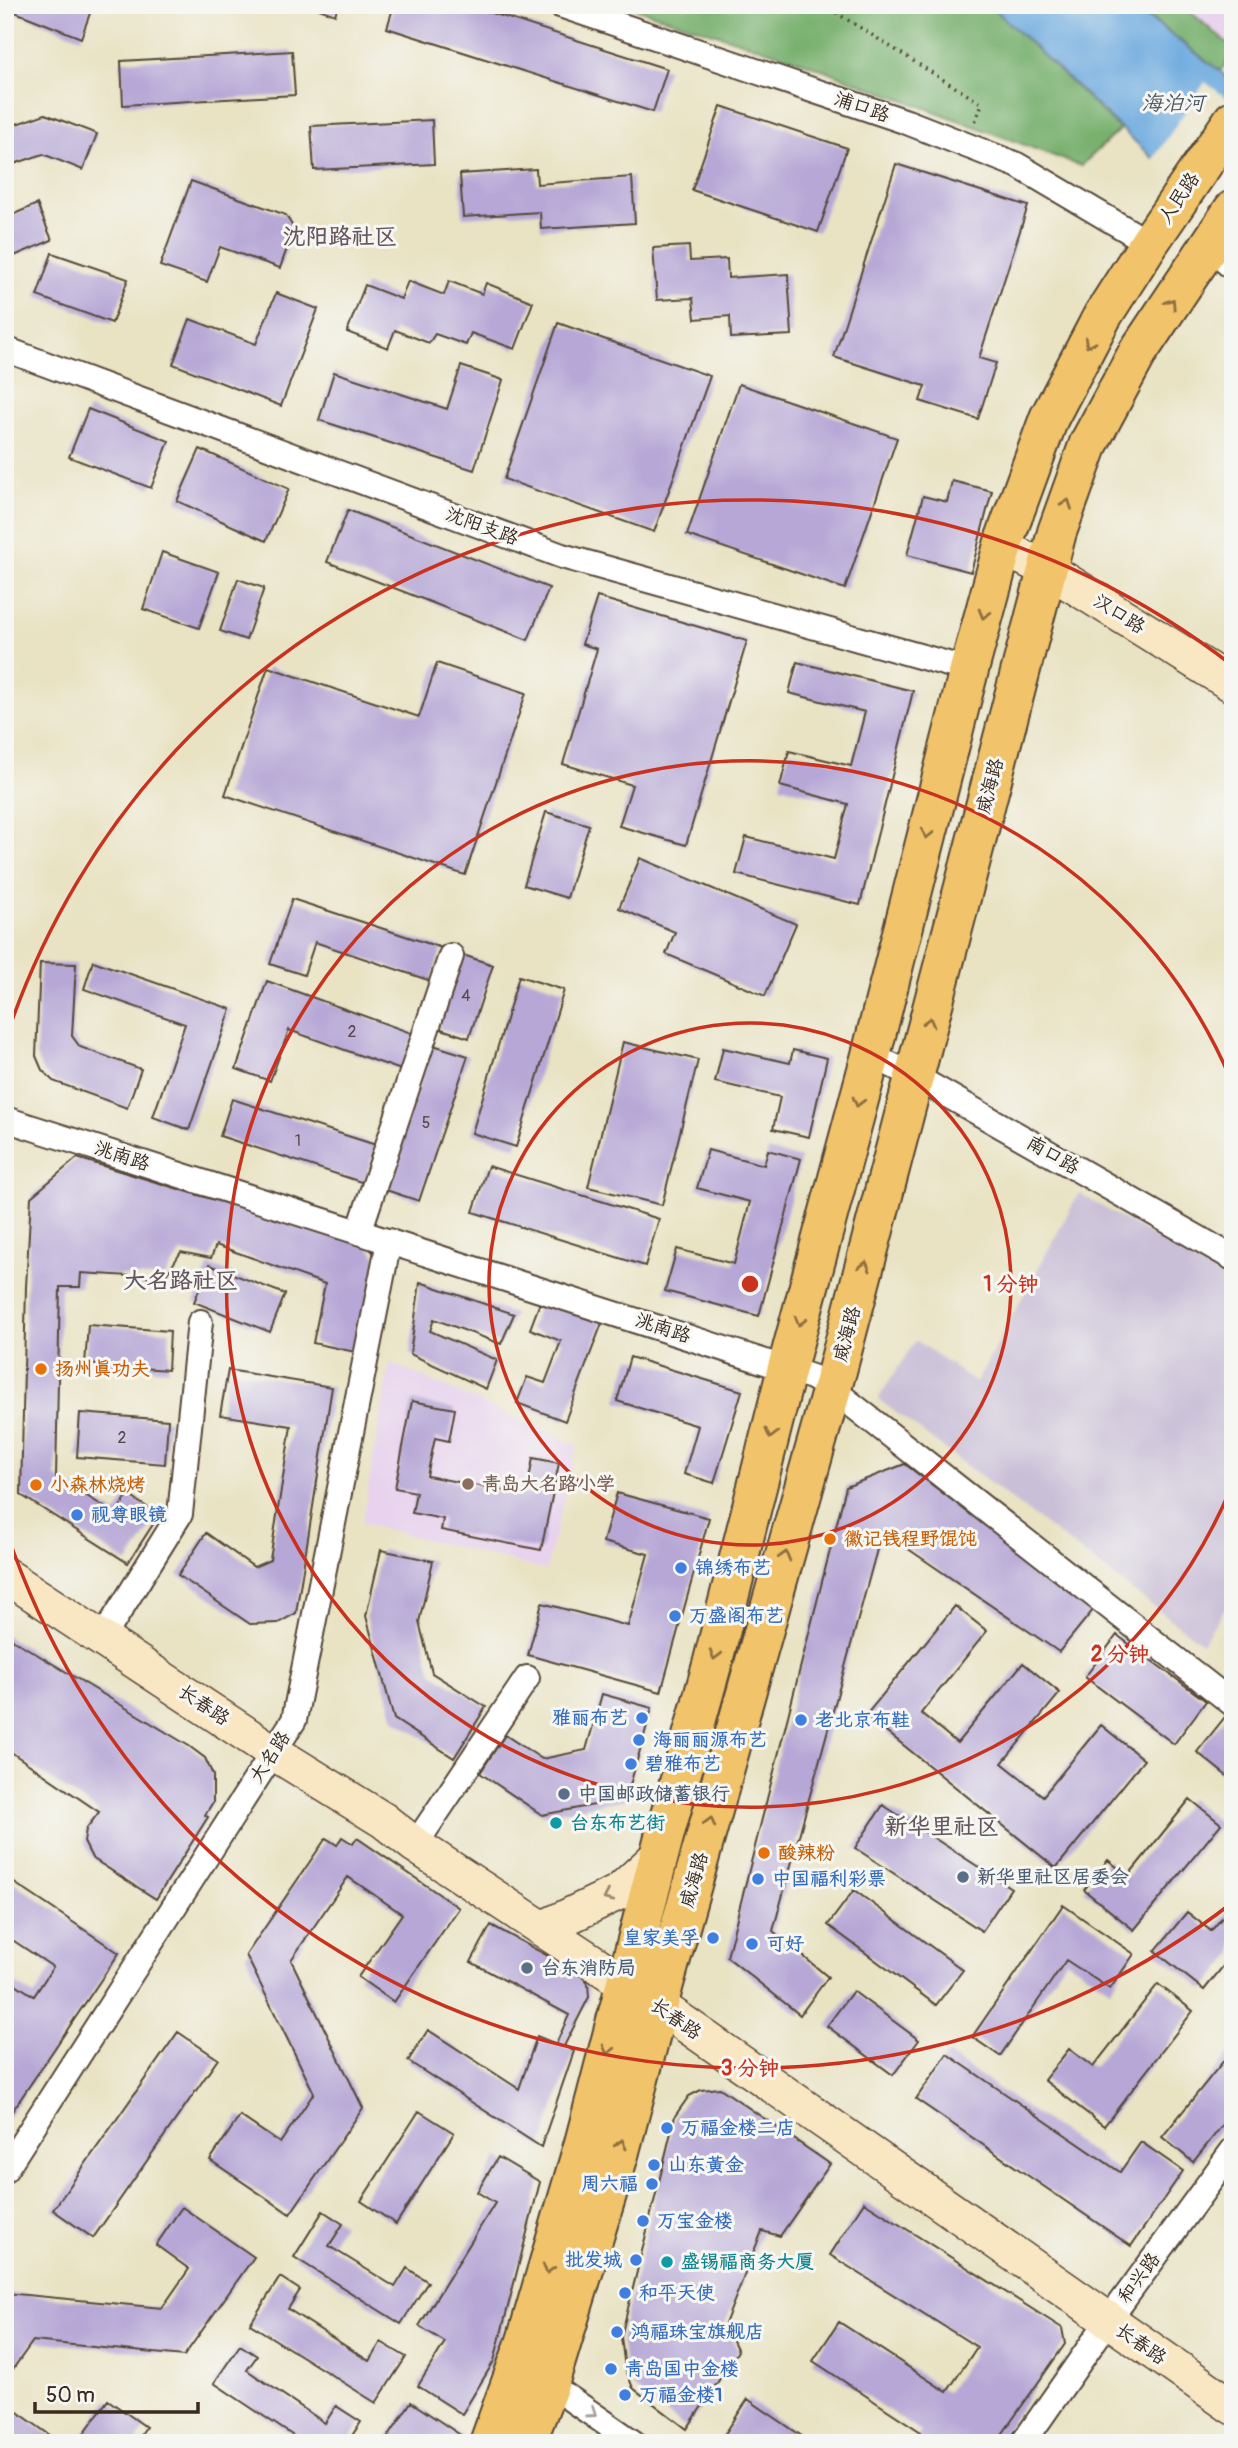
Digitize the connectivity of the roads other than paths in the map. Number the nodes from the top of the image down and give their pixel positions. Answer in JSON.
{"nodes":[{"id":1,"x":560,"y":5,"type":"edge"},
{"id":2,"x":1233,"y":120,"type":"edge"},
{"id":3,"x":1233,"y":210,"type":"edge"},
{"id":4,"x":1149,"y":243,"type":"junction"},
{"id":5,"x":1220,"y":257,"type":"edge"},
{"id":6,"x":5,"y":349,"type":"edge"},
{"id":7,"x":1003,"y":548,"type":"junction"},
{"id":8,"x":1047,"y":569,"type":"junction"},
{"id":9,"x":969,"y":670,"type":"junction"},
{"id":10,"x":1233,"y":685,"type":"edge"},
{"id":11,"x":451,"y":956,"type":"dead end"},
{"id":12,"x":871,"y":1055,"type":"junction"},
{"id":13,"x":914,"y":1076,"type":"junction"},
{"id":14,"x":5,"y":1119,"type":"edge"},
{"id":15,"x":359,"y":1232,"type":"junction"},
{"id":16,"x":388,"y":1241,"type":"junction"},
{"id":17,"x":1233,"y":1258,"type":"edge"},
{"id":18,"x":200,"y":1322,"type":"dead end"},
{"id":19,"x":787,"y":1368,"type":"junction"},
{"id":20,"x":832,"y":1389,"type":"junction"},
{"id":21,"x":5,"y":1575,"type":"edge"},
{"id":22,"x":102,"y":1639,"type":"junction"},
{"id":23,"x":527,"y":1678,"type":"dead end"},
{"id":24,"x":1233,"y":1704,"type":"edge"},
{"id":25,"x":273,"y":1752,"type":"junction"},
{"id":26,"x":415,"y":1845,"type":"junction"},
{"id":27,"x":660,"y":1854,"type":"junction"},
{"id":28,"x":542,"y":1929,"type":"junction"},
{"id":29,"x":626,"y":1984,"type":"junction"},
{"id":30,"x":658,"y":2006,"type":"junction"},
{"id":31,"x":1233,"y":2150,"type":"edge"},
{"id":32,"x":5,"y":2170,"type":"edge"},
{"id":33,"x":1108,"y":2321,"type":"junction"},
{"id":34,"x":549,"y":2384,"type":"junction"},
{"id":35,"x":1233,"y":2407,"type":"edge"},
{"id":36,"x":489,"y":2443,"type":"edge"},
{"id":37,"x":526,"y":2443,"type":"edge"},
{"id":38,"x":634,"y":2443,"type":"edge"},
{"id":39,"x":1023,"y":2443,"type":"edge"}],
"edges":[{"from":1,"to":4,"type":"street","name":"浦口路"},
{"from":2,"to":4,"type":"main road","name":"人民路"},
{"from":3,"to":5,"type":"main road"},
{"from":4,"to":7,"type":"main road","name":"威海路","one_way":true},
{"from":8,"to":5,"type":"main road","name":"威海路","one_way":true},
{"from":6,"to":9,"type":"street","name":"沈阳支路"},
{"from":7,"to":8,"type":"main road","name":"汉口路"},
{"from":7,"to":9,"type":"main road","name":"威海路","one_way":true},
{"from":8,"to":10,"type":"main road","name":"汉口路"},
{"from":13,"to":8,"type":"main road","name":"威海路","one_way":true},
{"from":9,"to":12,"type":"main road","name":"威海路","one_way":true},
{"from":11,"to":15,"type":"street"},
{"from":12,"to":13,"type":"street","name":"南口路"},
{"from":12,"to":19,"type":"main road","name":"威海路","one_way":true},
{"from":13,"to":17,"type":"street","name":"南口路"},
{"from":20,"to":13,"type":"main road","name":"威海路","one_way":true},
{"from":14,"to":15,"type":"street","name":"洮南路"},
{"from":15,"to":16,"type":"street","name":"洮南路"},
{"from":16,"to":19,"type":"street","name":"洮南路"},
{"from":16,"to":25,"type":"street","name":"大名路"},
{"from":18,"to":22,"type":"street"},
{"from":19,"to":20,"type":"street","name":"洮南路"},
{"from":19,"to":27,"type":"main road","name":"威海路","one_way":true},
{"from":20,"to":24,"type":"street","name":"洮南路"},
{"from":30,"to":20,"type":"main road","name":"威海路","one_way":true},
{"from":21,"to":22,"type":"main road","name":"长春路"},
{"from":22,"to":25,"type":"main road","name":"长春路"},
{"from":23,"to":26,"type":"street"},
{"from":25,"to":26,"type":"main road","name":"长春路"},
{"from":25,"to":32,"type":"street","name":"大名路"},
{"from":26,"to":28,"type":"main road","name":"长春路"},
{"from":27,"to":28,"type":"main road","one_way":true},
{"from":27,"to":29,"type":"main road","name":"威海路"},
{"from":28,"to":29,"type":"main road","name":"长春路"},
{"from":29,"to":30,"type":"main road","name":"长春路"},
{"from":29,"to":36,"type":"main road","name":"威海路","one_way":true},
{"from":30,"to":33,"type":"main road","name":"长春路"},
{"from":34,"to":30,"type":"main road","name":"威海路","one_way":true},
{"from":31,"to":33,"type":"street","name":"和兴路"},
{"from":33,"to":35,"type":"main road","name":"长春路"},
{"from":33,"to":39,"type":"street","name":"和兴路"},
{"from":34,"to":37,"type":"main road","name":"威海路"},
{"from":34,"to":38,"type":"street","one_way":true}]}
